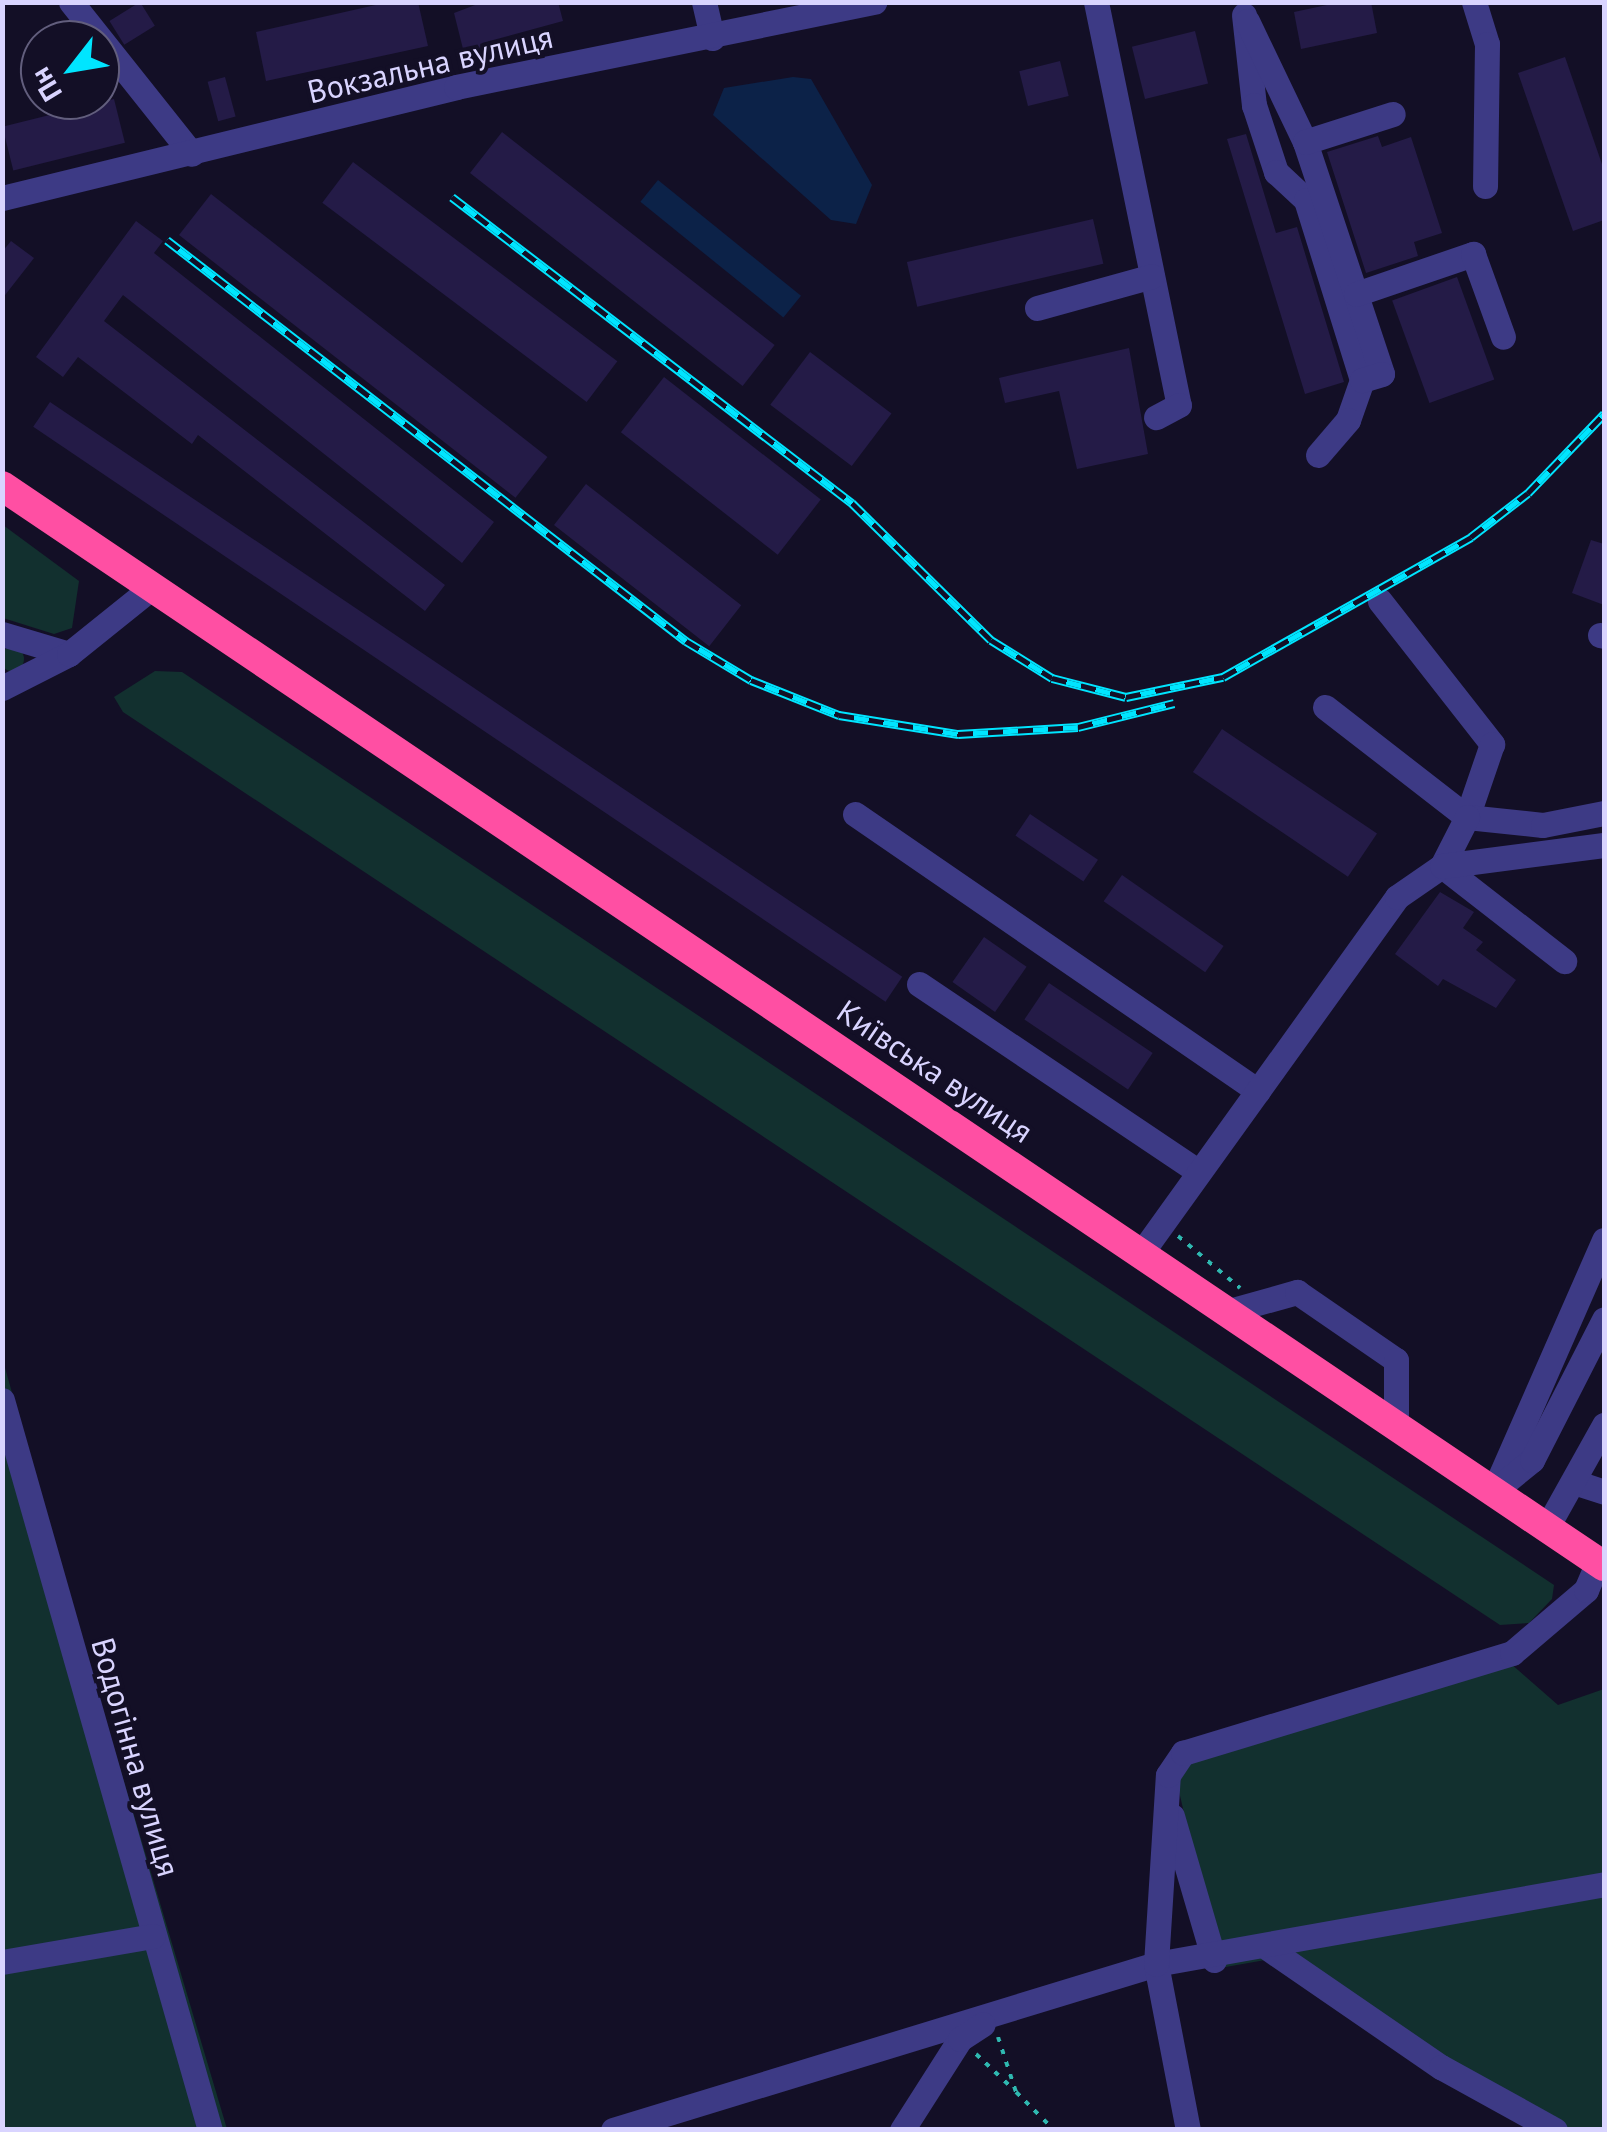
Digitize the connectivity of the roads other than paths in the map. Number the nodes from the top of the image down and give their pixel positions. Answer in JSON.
{"nodes":[{"id":1,"x":71,"y":2,"type":"edge"},
{"id":2,"x":704,"y":2,"type":"edge"},
{"id":3,"x":874,"y":2,"type":"edge"},
{"id":4,"x":1096,"y":2,"type":"edge"},
{"id":5,"x":1474,"y":2,"type":"edge"},
{"id":6,"x":1242,"y":9,"type":"edge"},
{"id":7,"x":712,"y":38,"type":"junction"},
{"id":8,"x":1393,"y":114,"type":"dead end"},
{"id":9,"x":1305,"y":142,"type":"junction"},
{"id":10,"x":192,"y":154,"type":"junction"},
{"id":11,"x":1484,"y":186,"type":"dead end"},
{"id":12,"x":2,"y":198,"type":"edge"},
{"id":13,"x":1152,"y":276,"type":"junction"},
{"id":14,"x":1356,"y":294,"type":"junction"},
{"id":15,"x":1037,"y":308,"type":"dead end"},
{"id":16,"x":1503,"y":337,"type":"dead end"},
{"id":17,"x":1362,"y":380,"type":"junction"},
{"id":18,"x":1156,"y":416,"type":"dead end"},
{"id":19,"x":1318,"y":455,"type":"dead end"},
{"id":20,"x":2,"y":486,"type":"edge"},
{"id":21,"x":151,"y":588,"type":"junction"},
{"id":22,"x":1380,"y":601,"type":"dead end"},
{"id":23,"x":2,"y":634,"type":"edge"},
{"id":24,"x":69,"y":654,"type":"junction"},
{"id":25,"x":2,"y":688,"type":"edge"},
{"id":26,"x":1325,"y":707,"type":"dead end"},
{"id":27,"x":1604,"y":813,"type":"edge"},
{"id":28,"x":855,"y":814,"type":"dead end"},
{"id":29,"x":1467,"y":817,"type":"junction"},
{"id":30,"x":1604,"y":846,"type":"edge"},
{"id":31,"x":1442,"y":866,"type":"junction"},
{"id":32,"x":1564,"y":962,"type":"dead end"},
{"id":33,"x":919,"y":984,"type":"dead end"},
{"id":34,"x":1258,"y":1091,"type":"junction"},
{"id":35,"x":1199,"y":1172,"type":"junction"},
{"id":36,"x":1604,"y":1240,"type":"edge"},
{"id":37,"x":1142,"y":1252,"type":"junction"},
{"id":38,"x":1236,"y":1301,"type":"junction"},
{"id":39,"x":1604,"y":1319,"type":"edge"},
{"id":40,"x":4,"y":1408,"type":"edge"},
{"id":41,"x":1396,"y":1423,"type":"junction"},
{"id":42,"x":1602,"y":1436,"type":"edge"},
{"id":43,"x":1574,"y":1482,"type":"junction"},
{"id":44,"x":1494,"y":1491,"type":"junction"},
{"id":45,"x":1604,"y":1492,"type":"edge"},
{"id":46,"x":1547,"y":1527,"type":"junction"},
{"id":47,"x":1598,"y":1580,"type":"edge"},
{"id":48,"x":1167,"y":1797,"type":"junction"},
{"id":49,"x":1604,"y":1884,"type":"edge"},
{"id":50,"x":153,"y":1936,"type":"junction"},
{"id":51,"x":1269,"y":1950,"type":"junction"},
{"id":52,"x":1214,"y":1960,"type":"junction"},
{"id":53,"x":2,"y":1962,"type":"edge"},
{"id":54,"x":1156,"y":1964,"type":"junction"},
{"id":55,"x":1000,"y":2012,"type":"junction"},
{"id":56,"x":628,"y":2127,"type":"edge"},
{"id":57,"x":210,"y":2130,"type":"edge"},
{"id":58,"x":902,"y":2130,"type":"edge"},
{"id":59,"x":1188,"y":2130,"type":"edge"},
{"id":60,"x":1555,"y":2130,"type":"edge"}],
"edges":[{"from":1,"to":10,"type":"street"},
{"from":2,"to":7,"type":"street"},
{"from":3,"to":7,"type":"street","name":"Вокзальна вулиця"},
{"from":4,"to":13,"type":"street"},
{"from":5,"to":11,"type":"street"},
{"from":6,"to":9,"type":"street"},
{"from":6,"to":17,"type":"street"},
{"from":7,"to":10,"type":"street","name":"Вокзальна вулиця"},
{"from":8,"to":9,"type":"street"},
{"from":9,"to":14,"type":"street"},
{"from":10,"to":12,"type":"street","name":"Вокзальна вулиця"},
{"from":13,"to":15,"type":"street"},
{"from":13,"to":18,"type":"street"},
{"from":14,"to":16,"type":"street"},
{"from":14,"to":17,"type":"street"},
{"from":17,"to":19,"type":"street"},
{"from":20,"to":21,"type":"highway","name":"Київська вулиця"},
{"from":21,"to":24,"type":"street"},
{"from":21,"to":37,"type":"highway","name":"Київська вулиця"},
{"from":22,"to":29,"type":"street"},
{"from":23,"to":24,"type":"street"},
{"from":24,"to":25,"type":"street"},
{"from":26,"to":29,"type":"street"},
{"from":27,"to":29,"type":"street"},
{"from":28,"to":34,"type":"street"},
{"from":29,"to":31,"type":"street"},
{"from":30,"to":31,"type":"street"},
{"from":31,"to":32,"type":"street"},
{"from":31,"to":34,"type":"street"},
{"from":33,"to":35,"type":"street"},
{"from":34,"to":35,"type":"street"},
{"from":35,"to":37,"type":"street"},
{"from":36,"to":44,"type":"street"},
{"from":37,"to":38,"type":"highway","name":"Київська вулиця"},
{"from":38,"to":41,"type":"highway","name":"Київська вулиця"},
{"from":38,"to":41,"type":"street"},
{"from":39,"to":44,"type":"street"},
{"from":40,"to":50,"type":"street","name":"Водогінна вулиця"},
{"from":41,"to":44,"type":"highway","name":"Київська вулиця"},
{"from":42,"to":43,"type":"street"},
{"from":43,"to":45,"type":"street"},
{"from":43,"to":46,"type":"street"},
{"from":44,"to":46,"type":"highway","name":"Київська вулиця"},
{"from":46,"to":47,"type":"highway","name":"Київська вулиця"},
{"from":47,"to":48,"type":"street"},
{"from":48,"to":52,"type":"street"},
{"from":48,"to":54,"type":"street"},
{"from":49,"to":51,"type":"street"},
{"from":50,"to":53,"type":"street"},
{"from":50,"to":57,"type":"street","name":"Водогінна вулиця"},
{"from":51,"to":52,"type":"street"},
{"from":51,"to":60,"type":"street"},
{"from":52,"to":54,"type":"street"},
{"from":54,"to":55,"type":"street"},
{"from":54,"to":59,"type":"street"},
{"from":55,"to":56,"type":"street"},
{"from":55,"to":58,"type":"street"}]}
